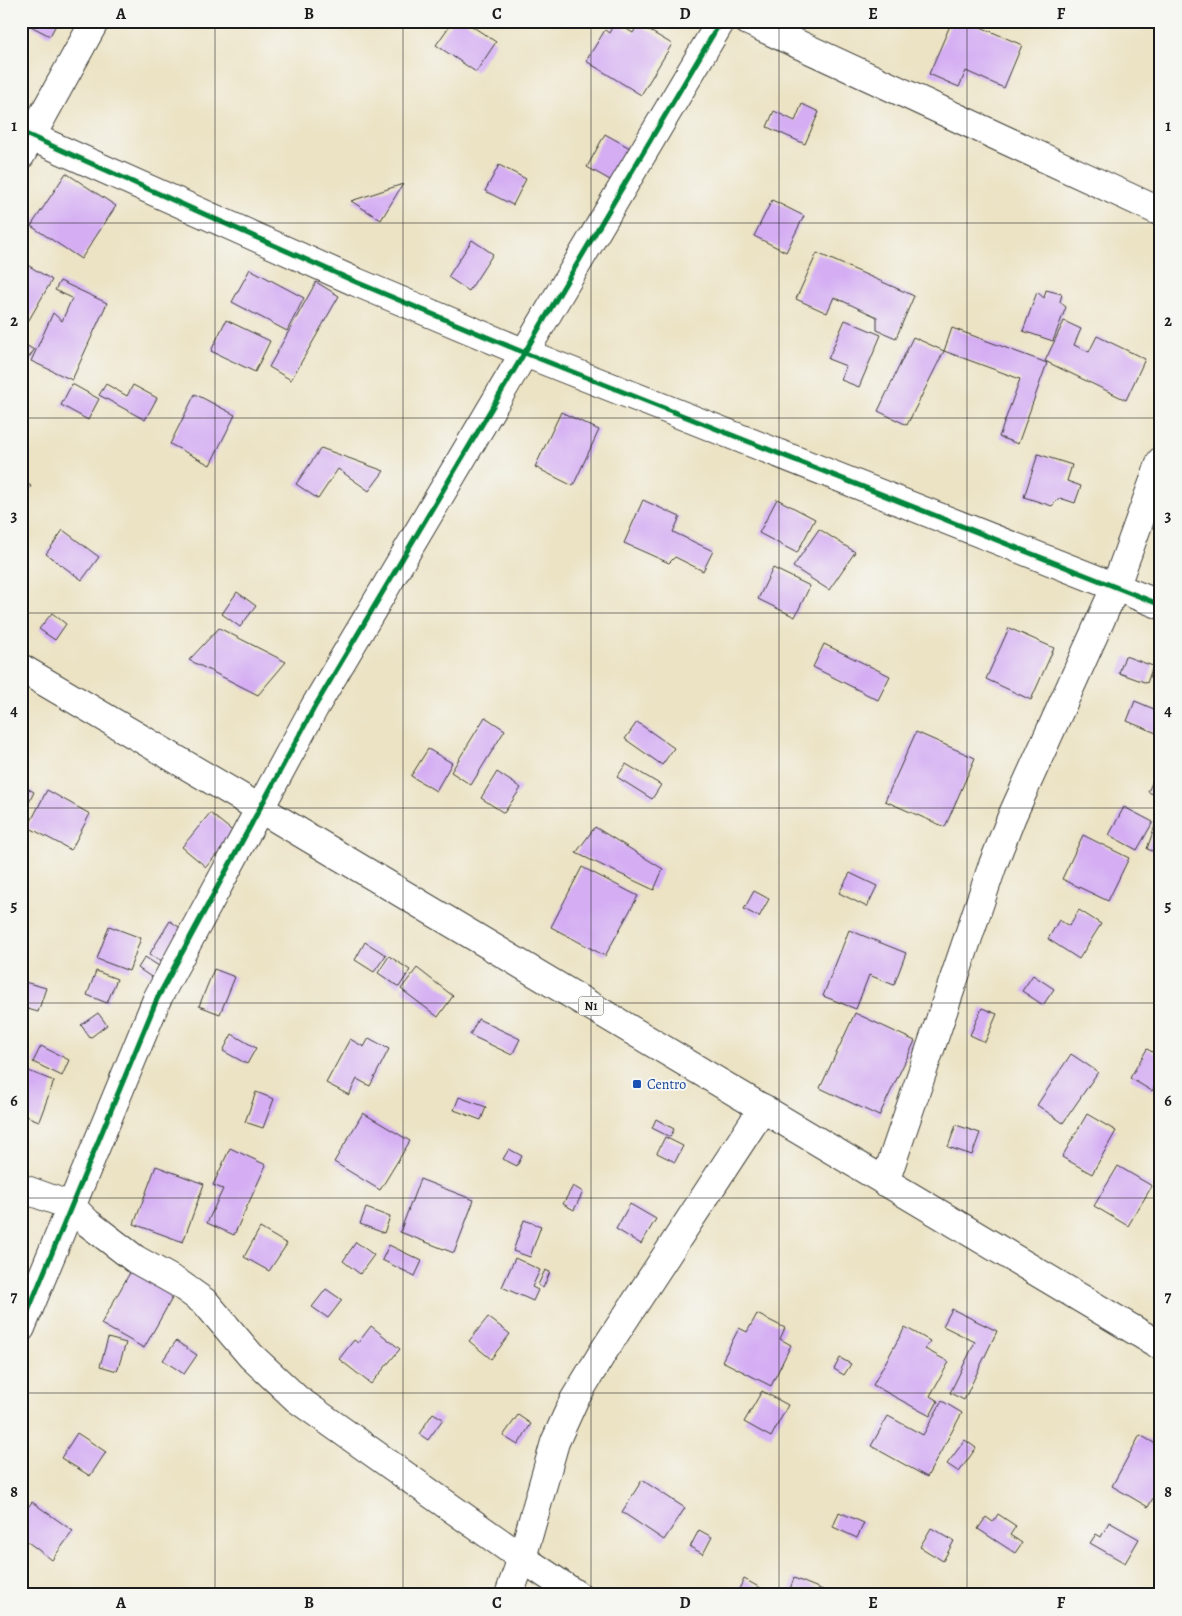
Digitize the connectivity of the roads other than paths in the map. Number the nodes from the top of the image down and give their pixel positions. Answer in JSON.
{"nodes":[{"id":1,"x":95,"y":21,"type":"edge"},
{"id":2,"x":721,"y":21,"type":"edge"},
{"id":3,"x":748,"y":21,"type":"edge"},
{"id":4,"x":25,"y":142,"type":"edge"},
{"id":5,"x":1161,"y":212,"type":"edge"},
{"id":6,"x":525,"y":353,"type":"junction"},
{"id":7,"x":1161,"y":461,"type":"edge"},
{"id":8,"x":1115,"y":588,"type":"junction"},
{"id":9,"x":1161,"y":605,"type":"edge"},
{"id":10,"x":21,"y":668,"type":"edge"},
{"id":11,"x":259,"y":808,"type":"junction"},
{"id":12,"x":763,"y":1108,"type":"junction"},
{"id":13,"x":885,"y":1182,"type":"junction"},
{"id":14,"x":21,"y":1188,"type":"edge"},
{"id":15,"x":71,"y":1206,"type":"junction"},
{"id":16,"x":21,"y":1328,"type":"edge"},
{"id":17,"x":1161,"y":1346,"type":"edge"},
{"id":18,"x":522,"y":1558,"type":"junction"},
{"id":19,"x":509,"y":1595,"type":"edge"},
{"id":20,"x":577,"y":1595,"type":"edge"}],
"edges":[{"from":1,"to":4,"type":"main road"},
{"from":2,"to":6,"type":"main road"},
{"from":3,"to":5,"type":"main road"},
{"from":4,"to":6,"type":"main road"},
{"from":6,"to":8,"type":"main road"},
{"from":6,"to":11,"type":"main road"},
{"from":7,"to":8,"type":"main road"},
{"from":8,"to":9,"type":"main road"},
{"from":8,"to":13,"type":"main road"},
{"from":10,"to":11,"type":"main road","number":"N1"},
{"from":11,"to":12,"type":"main road","number":"N1"},
{"from":11,"to":15,"type":"main road"},
{"from":12,"to":13,"type":"main road","number":"N1"},
{"from":12,"to":18,"type":"main road"},
{"from":13,"to":17,"type":"main road","number":"N1"},
{"from":14,"to":15,"type":"main road"},
{"from":15,"to":16,"type":"main road"},
{"from":15,"to":18,"type":"main road"},
{"from":18,"to":19,"type":"main road"},
{"from":18,"to":20,"type":"main road"}]}
